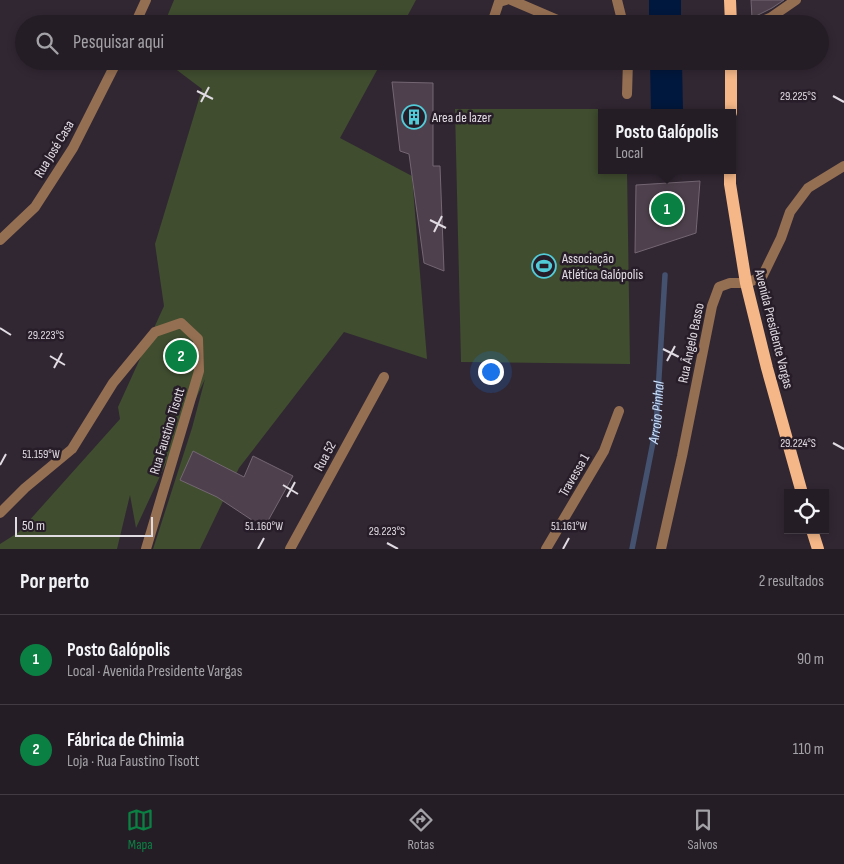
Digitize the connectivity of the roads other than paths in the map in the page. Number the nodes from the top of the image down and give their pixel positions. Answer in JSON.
{"nodes":[{"id":1,"x":146,"y":0,"type":"edge"},
{"id":2,"x":506,"y":0,"type":"edge"},
{"id":3,"x":510,"y":0,"type":"edge"},
{"id":4,"x":617,"y":0,"type":"edge"},
{"id":5,"x":730,"y":0,"type":"edge"},
{"id":6,"x":796,"y":0,"type":"edge"},
{"id":7,"x":139,"y":15,"type":"edge"},
{"id":8,"x":495,"y":15,"type":"edge"},
{"id":9,"x":546,"y":15,"type":"edge"},
{"id":10,"x":621,"y":15,"type":"edge"},
{"id":11,"x":731,"y":15,"type":"edge"},
{"id":12,"x":774,"y":15,"type":"edge"},
{"id":13,"x":112,"y":70,"type":"edge"},
{"id":14,"x":628,"y":70,"type":"edge"},
{"id":15,"x":731,"y":70,"type":"edge"},
{"id":16,"x":627,"y":94,"type":"dead end"},
{"id":17,"x":731,"y":109,"type":"edge"},
{"id":18,"x":844,"y":166,"type":"edge"},
{"id":19,"x":730,"y":174,"type":"edge"},
{"id":20,"x":0,"y":240,"type":"edge"},
{"id":21,"x":746,"y":283,"type":"junction"},
{"id":22,"x":384,"y":377,"type":"dead end"},
{"id":23,"x":619,"y":411,"type":"dead end"},
{"id":24,"x":801,"y":489,"type":"edge"},
{"id":25,"x":0,"y":513,"type":"edge"},
{"id":26,"x":813,"y":534,"type":"edge"},
{"id":27,"x":146,"y":549,"type":"edge"},
{"id":28,"x":290,"y":549,"type":"edge"},
{"id":29,"x":546,"y":549,"type":"edge"},
{"id":30,"x":660,"y":549,"type":"edge"},
{"id":31,"x":818,"y":549,"type":"edge"}],
"edges":[{"from":1,"to":7,"type":"street"},
{"from":2,"to":8,"type":"street"},
{"from":3,"to":9,"type":"street"},
{"from":4,"to":10,"type":"street"},
{"from":5,"to":11,"type":"main road"},
{"from":6,"to":12,"type":"street"},
{"from":13,"to":20,"type":"street","name":"Rua José Casa"},
{"from":14,"to":16,"type":"street"},
{"from":15,"to":17,"type":"main road"},
{"from":18,"to":21,"type":"street"},
{"from":19,"to":21,"type":"main road","name":"Avenida Presidente Vargas"},
{"from":21,"to":24,"type":"main road","name":"Avenida Presidente Vargas"},
{"from":21,"to":30,"type":"street","name":"Rua Ângelo Basso"},
{"from":22,"to":28,"type":"street","name":"Rua 52"},
{"from":23,"to":29,"type":"street","name":"Travessa 1"},
{"from":25,"to":27,"type":"street","name":"Rua Faustino Tisott"},
{"from":26,"to":31,"type":"main road"}]}
